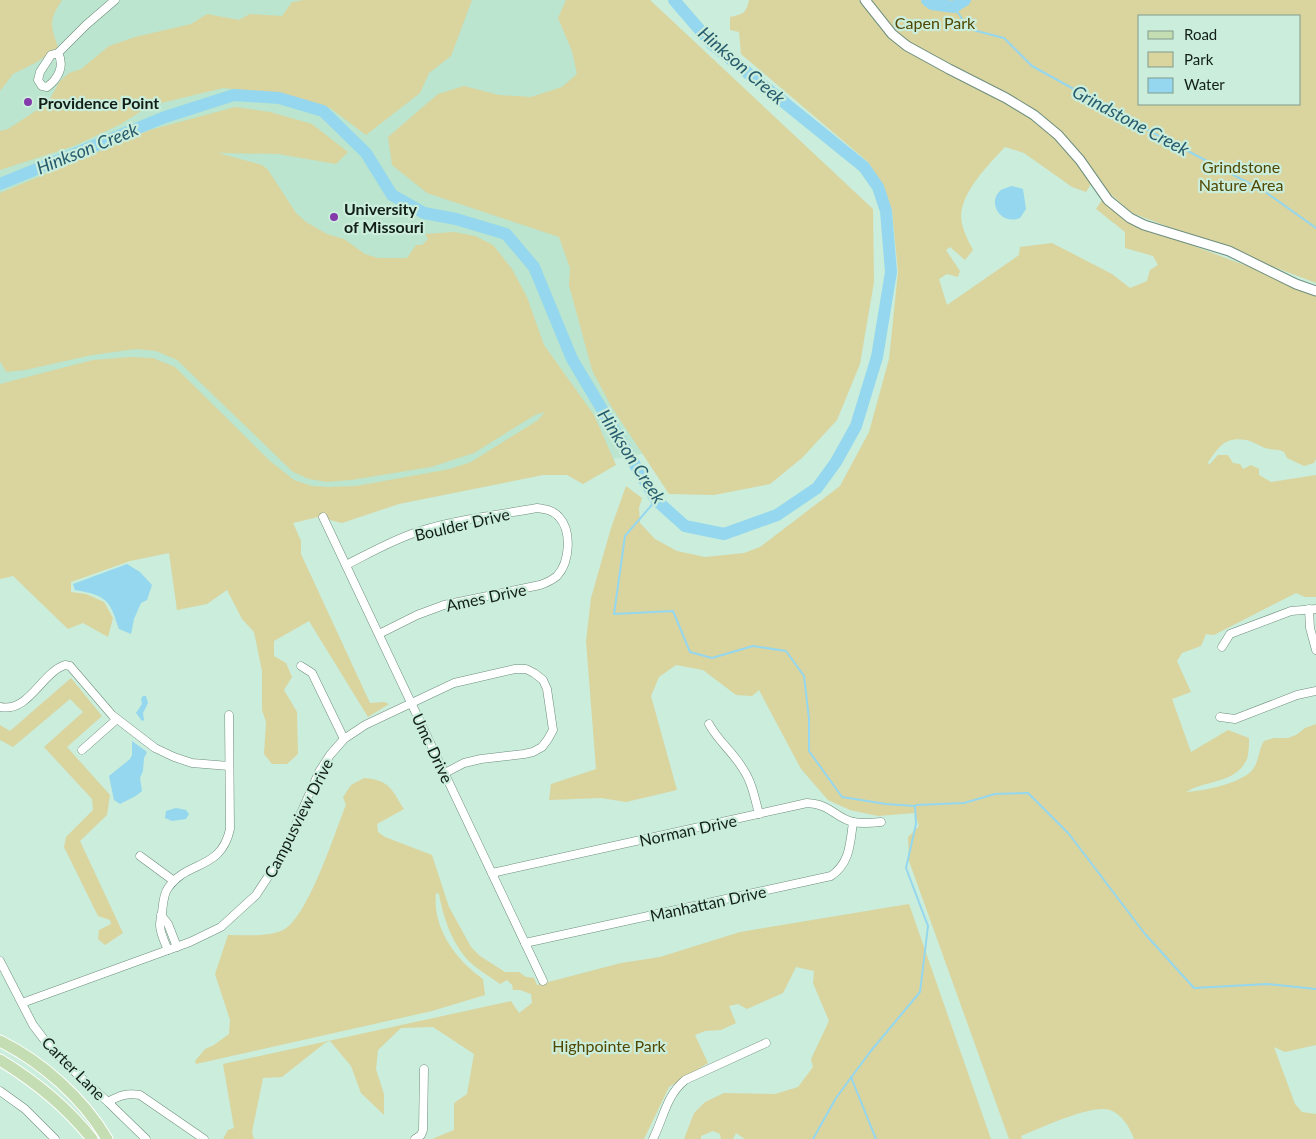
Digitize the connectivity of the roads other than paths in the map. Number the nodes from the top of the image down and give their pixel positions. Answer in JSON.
{"nodes":[{"id":1,"x":115,"y":0,"type":"edge"},
{"id":2,"x":865,"y":0,"type":"edge"},
{"id":3,"x":58,"y":53,"type":"dead end"},
{"id":4,"x":1316,"y":291,"type":"edge"},
{"id":5,"x":323,"y":516,"type":"dead end"},
{"id":6,"x":568,"y":538,"type":"joint"},
{"id":7,"x":346,"y":564,"type":"junction"},
{"id":8,"x":1312,"y":609,"type":"edge"},
{"id":9,"x":379,"y":634,"type":"junction"},
{"id":10,"x":1222,"y":647,"type":"dead end"},
{"id":11,"x":1316,"y":650,"type":"edge"},
{"id":12,"x":301,"y":666,"type":"dead end"},
{"id":13,"x":1316,"y":691,"type":"edge"},
{"id":14,"x":412,"y":703,"type":"junction"},
{"id":15,"x":0,"y":707,"type":"edge"},
{"id":16,"x":229,"y":715,"type":"dead end"},
{"id":17,"x":1220,"y":717,"type":"dead end"},
{"id":18,"x":117,"y":719,"type":"junction"},
{"id":19,"x":709,"y":724,"type":"dead end"},
{"id":20,"x":344,"y":740,"type":"junction"},
{"id":21,"x":82,"y":750,"type":"dead end"},
{"id":22,"x":229,"y":766,"type":"junction"},
{"id":23,"x":445,"y":773,"type":"junction"},
{"id":24,"x":759,"y":814,"type":"junction"},
{"id":25,"x":854,"y":822,"type":"junction"},
{"id":26,"x":881,"y":822,"type":"dead end"},
{"id":27,"x":140,"y":856,"type":"dead end"},
{"id":28,"x":492,"y":873,"type":"junction"},
{"id":29,"x":174,"y":881,"type":"junction"},
{"id":30,"x":161,"y":916,"type":"junction"},
{"id":31,"x":525,"y":943,"type":"junction"},
{"id":32,"x":177,"y":947,"type":"junction"},
{"id":33,"x":168,"y":950,"type":"junction"},
{"id":34,"x":0,"y":961,"type":"edge"},
{"id":35,"x":543,"y":981,"type":"dead end"},
{"id":36,"x":22,"y":1003,"type":"junction"},
{"id":37,"x":0,"y":1041,"type":"edge"},
{"id":38,"x":766,"y":1043,"type":"dead end"},
{"id":39,"x":0,"y":1060,"type":"edge"},
{"id":40,"x":424,"y":1070,"type":"dead end"},
{"id":41,"x":0,"y":1091,"type":"edge"},
{"id":42,"x":108,"y":1102,"type":"junction"},
{"id":43,"x":55,"y":1139,"type":"edge"},
{"id":44,"x":92,"y":1139,"type":"edge"},
{"id":45,"x":107,"y":1139,"type":"edge"},
{"id":46,"x":146,"y":1139,"type":"edge"},
{"id":47,"x":204,"y":1139,"type":"edge"},
{"id":48,"x":415,"y":1139,"type":"edge"},
{"id":49,"x":653,"y":1139,"type":"edge"}],
"edges":[{"from":1,"to":3,"type":"street"},
{"from":2,"to":4,"type":"street"},
{"from":5,"to":7,"type":"street","name":"Umc Drive"},
{"from":6,"to":7,"type":"street","name":"Boulder Drive"},
{"from":6,"to":9,"type":"street","name":"Ames Drive"},
{"from":7,"to":9,"type":"street","name":"Umc Drive"},
{"from":8,"to":10,"type":"street"},
{"from":8,"to":11,"type":"street"},
{"from":9,"to":14,"type":"street","name":"Umc Drive"},
{"from":12,"to":20,"type":"street"},
{"from":13,"to":17,"type":"street"},
{"from":14,"to":20,"type":"street","name":"Campusview Drive"},
{"from":14,"to":23,"type":"street","name":"Umc Drive"},
{"from":14,"to":23,"type":"street","name":"Campusview Drive"},
{"from":15,"to":18,"type":"street"},
{"from":16,"to":22,"type":"street"},
{"from":18,"to":21,"type":"street"},
{"from":18,"to":22,"type":"street"},
{"from":19,"to":24,"type":"street"},
{"from":20,"to":32,"type":"street","name":"Campusview Drive"},
{"from":22,"to":29,"type":"street"},
{"from":23,"to":28,"type":"street","name":"Umc Drive"},
{"from":24,"to":25,"type":"street","name":"Norman Drive"},
{"from":24,"to":28,"type":"street","name":"Norman Drive"},
{"from":25,"to":26,"type":"street","name":"Norman Drive"},
{"from":25,"to":31,"type":"street","name":"Manhattan Drive"},
{"from":27,"to":29,"type":"street"},
{"from":28,"to":31,"type":"street","name":"Umc Drive"},
{"from":29,"to":30,"type":"street"},
{"from":30,"to":32,"type":"street"},
{"from":30,"to":33,"type":"street"},
{"from":31,"to":35,"type":"street","name":"Umc Drive"},
{"from":32,"to":33,"type":"street","name":"Campusview Drive"},
{"from":33,"to":36,"type":"street","name":"Campusview Drive"},
{"from":34,"to":36,"type":"street","name":"Carter Lane"},
{"from":36,"to":42,"type":"street","name":"Carter Lane"},
{"from":37,"to":45,"type":"main road"},
{"from":38,"to":49,"type":"street"},
{"from":39,"to":44,"type":"main road"},
{"from":40,"to":48,"type":"street"},
{"from":41,"to":43,"type":"street"},
{"from":42,"to":46,"type":"street","name":"Carter Lane"},
{"from":42,"to":47,"type":"street"}]}
